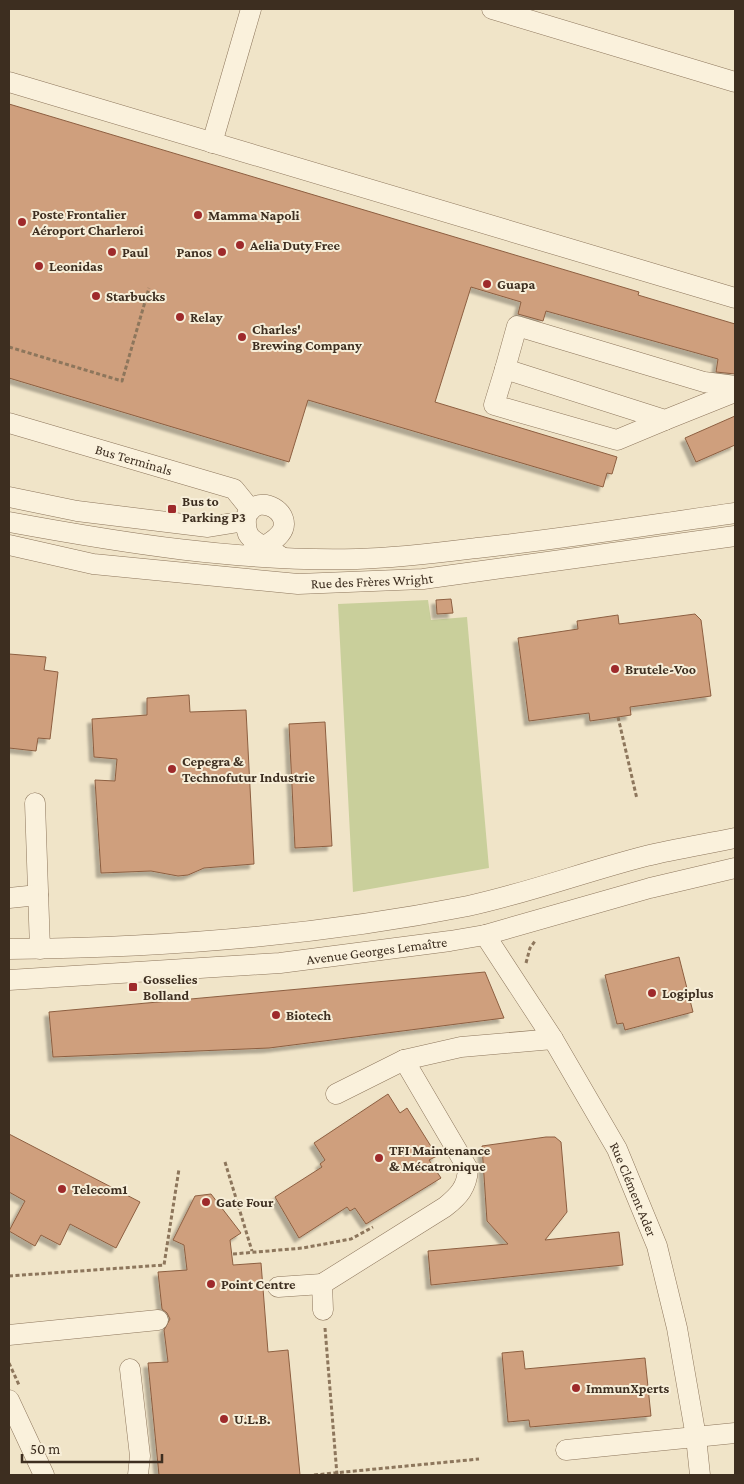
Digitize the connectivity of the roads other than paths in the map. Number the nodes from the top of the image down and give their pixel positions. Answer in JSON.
{"nodes":[{"id":1,"x":251,"y":9,"type":"edge"},
{"id":2,"x":492,"y":9,"type":"edge"},
{"id":3,"x":9,"y":82,"type":"edge"},
{"id":4,"x":735,"y":82,"type":"edge"},
{"id":5,"x":212,"y":143,"type":"junction"},
{"id":6,"x":735,"y":298,"type":"edge"},
{"id":7,"x":505,"y":369,"type":"junction"},
{"id":8,"x":735,"y":386,"type":"edge"},
{"id":9,"x":735,"y":392,"type":"edge"},
{"id":10,"x":665,"y":420,"type":"junction"},
{"id":11,"x":9,"y":423,"type":"edge"},
{"id":12,"x":9,"y":497,"type":"edge"},
{"id":13,"x":735,"y":513,"type":"edge"},
{"id":14,"x":248,"y":516,"type":"junction"},
{"id":15,"x":9,"y":522,"type":"edge"},
{"id":16,"x":735,"y":536,"type":"edge"},
{"id":17,"x":9,"y":545,"type":"edge"},
{"id":18,"x":265,"y":546,"type":"junction"},
{"id":19,"x":247,"y":555,"type":"junction"},
{"id":20,"x":284,"y":558,"type":"junction"},
{"id":21,"x":35,"y":803,"type":"dead end"},
{"id":22,"x":735,"y":838,"type":"edge"},
{"id":23,"x":735,"y":868,"type":"edge"},
{"id":24,"x":38,"y":895,"type":"junction"},
{"id":25,"x":9,"y":898,"type":"edge"},
{"id":26,"x":486,"y":935,"type":"junction"},
{"id":27,"x":9,"y":949,"type":"edge"},
{"id":28,"x":40,"y":949,"type":"junction"},
{"id":29,"x":9,"y":980,"type":"edge"},
{"id":30,"x":553,"y":1039,"type":"junction"},
{"id":31,"x":404,"y":1060,"type":"junction"},
{"id":32,"x":336,"y":1094,"type":"dead end"},
{"id":33,"x":322,"y":1284,"type":"junction"},
{"id":34,"x":278,"y":1287,"type":"dead end"},
{"id":35,"x":323,"y":1310,"type":"road end"},
{"id":36,"x":158,"y":1320,"type":"dead end"},
{"id":37,"x":9,"y":1335,"type":"edge"},
{"id":38,"x":130,"y":1369,"type":"dead end"},
{"id":39,"x":9,"y":1400,"type":"edge"},
{"id":40,"x":735,"y":1433,"type":"edge"},
{"id":41,"x":696,"y":1437,"type":"junction"},
{"id":42,"x":566,"y":1450,"type":"dead end"},
{"id":43,"x":44,"y":1475,"type":"edge"},
{"id":44,"x":138,"y":1475,"type":"edge"},
{"id":45,"x":700,"y":1475,"type":"edge"}],
"edges":[{"from":1,"to":5,"type":"street"},
{"from":2,"to":4,"type":"street"},
{"from":3,"to":5,"type":"street"},
{"from":5,"to":6,"type":"street"},
{"from":7,"to":8,"type":"street"},
{"from":7,"to":10,"type":"street"},
{"from":7,"to":10,"type":"street"},
{"from":9,"to":10,"type":"street"},
{"from":11,"to":14,"type":"street","name":"Bus Terminals"},
{"from":12,"to":14,"type":"street"},
{"from":13,"to":20,"type":"street"},
{"from":14,"to":18,"type":"street"},
{"from":14,"to":18,"type":"street"},
{"from":15,"to":19,"type":"street"},
{"from":16,"to":17,"type":"street","name":"Rue des Frères Wright"},
{"from":18,"to":19,"type":"street"},
{"from":18,"to":20,"type":"street"},
{"from":19,"to":20,"type":"street"},
{"from":21,"to":24,"type":"street"},
{"from":22,"to":28,"type":"street","name":"Avenue Georges Lemaître"},
{"from":23,"to":26,"type":"street","name":"Avenue Georges Lemaître"},
{"from":24,"to":25,"type":"street"},
{"from":24,"to":28,"type":"street"},
{"from":26,"to":29,"type":"street","name":"Avenue Georges Lemaître"},
{"from":26,"to":30,"type":"street","name":"Rue Clément Ader"},
{"from":27,"to":28,"type":"street","name":"Avenue Georges Lemaître"},
{"from":30,"to":31,"type":"street"},
{"from":30,"to":41,"type":"street","name":"Rue Clément Ader"},
{"from":31,"to":32,"type":"street"},
{"from":31,"to":33,"type":"street"},
{"from":33,"to":34,"type":"street"},
{"from":33,"to":35,"type":"street"},
{"from":36,"to":37,"type":"street"},
{"from":38,"to":44,"type":"street"},
{"from":39,"to":43,"type":"street"},
{"from":40,"to":41,"type":"street"},
{"from":41,"to":42,"type":"street"},
{"from":41,"to":45,"type":"street","name":"Rue Clément Ader"}]}
